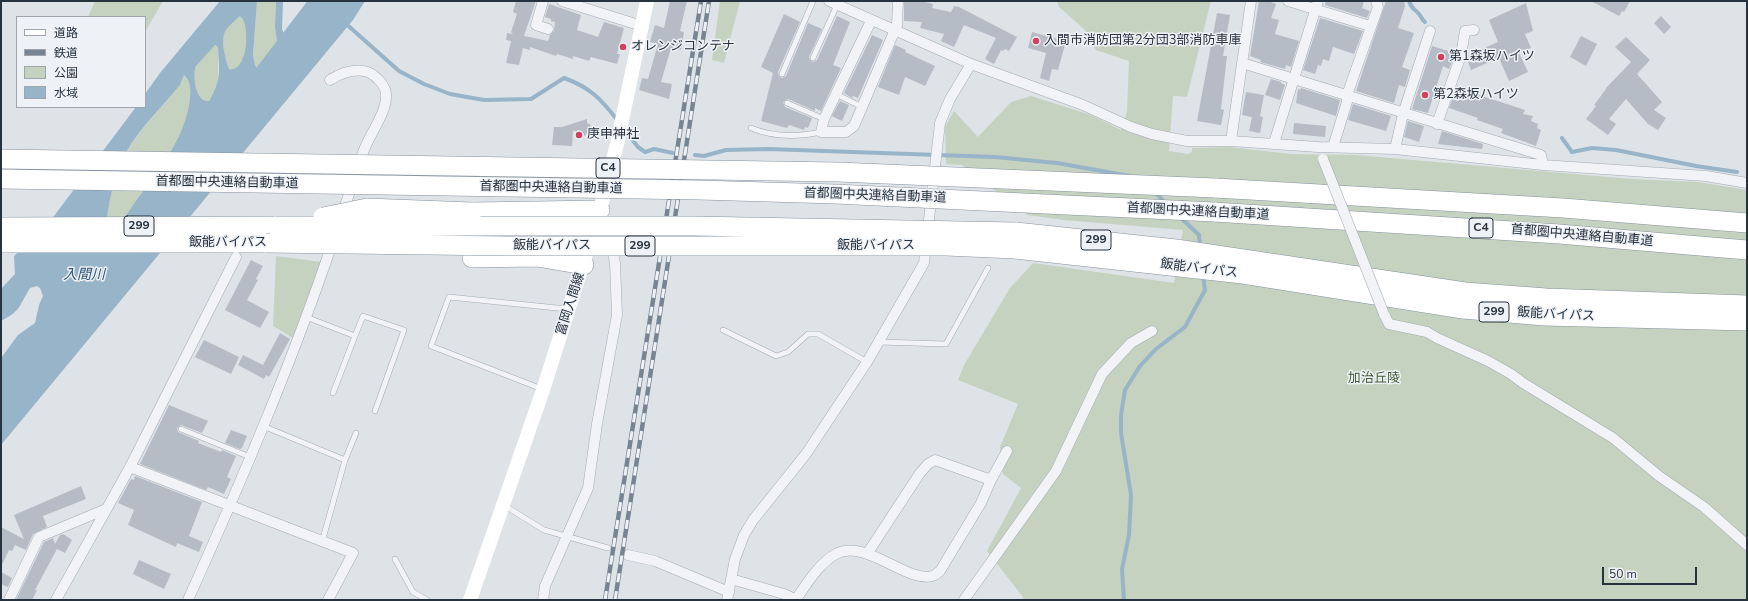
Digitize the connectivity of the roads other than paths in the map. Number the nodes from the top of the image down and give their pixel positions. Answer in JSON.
{"nodes":[{"id":1,"x":543,"y":1,"type":"edge"},
{"id":2,"x":562,"y":1,"type":"edge"},
{"id":3,"x":647,"y":1,"type":"edge"},
{"id":4,"x":813,"y":1,"type":"edge"},
{"id":5,"x":898,"y":1,"type":"edge"},
{"id":6,"x":1251,"y":1,"type":"edge"},
{"id":7,"x":1288,"y":1,"type":"edge"},
{"id":8,"x":1376,"y":1,"type":"edge"},
{"id":9,"x":833,"y":3,"type":"edge"},
{"id":10,"x":587,"y":5,"type":"edge"},
{"id":11,"x":1317,"y":5,"type":"edge"},
{"id":12,"x":871,"y":21,"type":"junction"},
{"id":13,"x":642,"y":26,"type":"junction"},
{"id":14,"x":1370,"y":26,"type":"junction"},
{"id":15,"x":548,"y":29,"type":"dead end"},
{"id":16,"x":1474,"y":30,"type":"dead end"},
{"id":17,"x":894,"y":31,"type":"junction"},
{"id":18,"x":1430,"y":31,"type":"dead end"},
{"id":19,"x":813,"y":58,"type":"dead end"},
{"id":20,"x":1242,"y":63,"type":"junction"},
{"id":21,"x":971,"y":64,"type":"junction"},
{"id":22,"x":782,"y":74,"type":"dead end"},
{"id":23,"x":1294,"y":78,"type":"junction"},
{"id":24,"x":330,"y":80,"type":"dead end"},
{"id":25,"x":836,"y":94,"type":"junction"},
{"id":26,"x":1347,"y":95,"type":"junction"},
{"id":27,"x":787,"y":103,"type":"dead end"},
{"id":28,"x":862,"y":107,"type":"junction"},
{"id":29,"x":1403,"y":114,"type":"junction"},
{"id":30,"x":824,"y":119,"type":"junction"},
{"id":31,"x":1437,"y":124,"type":"junction"},
{"id":32,"x":751,"y":128,"type":"dead end"},
{"id":33,"x":821,"y":132,"type":"junction"},
{"id":34,"x":1231,"y":141,"type":"junction"},
{"id":35,"x":1274,"y":143,"type":"junction"},
{"id":36,"x":1318,"y":147,"type":"junction"},
{"id":37,"x":1333,"y":147,"type":"junction"},
{"id":38,"x":1395,"y":149,"type":"junction"},
{"id":39,"x":1,"y":159,"type":"edge"},
{"id":40,"x":1543,"y":165,"type":"junction"},
{"id":41,"x":1,"y":179,"type":"edge"},
{"id":42,"x":1747,"y":183,"type":"edge"},
{"id":43,"x":598,"y":214,"type":"junction"},
{"id":44,"x":1747,"y":223,"type":"edge"},
{"id":45,"x":284,"y":226,"type":"junction"},
{"id":46,"x":1,"y":227,"type":"edge"},
{"id":47,"x":1016,"y":240,"type":"junction"},
{"id":48,"x":1,"y":243,"type":"edge"},
{"id":49,"x":275,"y":243,"type":"junction"},
{"id":50,"x":1747,"y":250,"type":"edge"},
{"id":51,"x":236,"y":257,"type":"dead end"},
{"id":52,"x":584,"y":265,"type":"junction"},
{"id":53,"x":1244,"y":266,"type":"junction"},
{"id":54,"x":988,"y":268,"type":"dead end"},
{"id":55,"x":1747,"y":305,"type":"edge"},
{"id":56,"x":569,"y":310,"type":"junction"},
{"id":57,"x":306,"y":316,"type":"junction"},
{"id":58,"x":1747,"y":321,"type":"edge"},
{"id":59,"x":723,"y":330,"type":"dead end"},
{"id":60,"x":1152,"y":331,"type":"dead end"},
{"id":61,"x":355,"y":336,"type":"junction"},
{"id":62,"x":879,"y":342,"type":"junction"},
{"id":63,"x":868,"y":362,"type":"junction"},
{"id":64,"x":543,"y":390,"type":"junction"},
{"id":65,"x":333,"y":393,"type":"dead end"},
{"id":66,"x":375,"y":411,"type":"dead end"},
{"id":67,"x":263,"y":426,"type":"junction"},
{"id":68,"x":181,"y":429,"type":"dead end"},
{"id":69,"x":356,"y":433,"type":"dead end"},
{"id":70,"x":1007,"y":451,"type":"dead end"},
{"id":71,"x":250,"y":457,"type":"junction"},
{"id":72,"x":345,"y":460,"type":"junction"},
{"id":73,"x":130,"y":467,"type":"junction"},
{"id":74,"x":990,"y":480,"type":"junction"},
{"id":75,"x":504,"y":505,"type":"junction"},
{"id":76,"x":230,"y":506,"type":"junction"},
{"id":77,"x":106,"y":509,"type":"junction"},
{"id":78,"x":566,"y":537,"type":"junction"},
{"id":79,"x":322,"y":542,"type":"junction"},
{"id":80,"x":1747,"y":545,"type":"edge"},
{"id":81,"x":608,"y":548,"type":"dead end"},
{"id":82,"x":867,"y":554,"type":"junction"},
{"id":83,"x":628,"y":555,"type":"dead end"},
{"id":84,"x":395,"y":559,"type":"dead end"},
{"id":85,"x":731,"y":579,"type":"junction"},
{"id":86,"x":728,"y":596,"type":"edge"},
{"id":87,"x":9,"y":600,"type":"edge"},
{"id":88,"x":56,"y":600,"type":"edge"},
{"id":89,"x":188,"y":600,"type":"edge"},
{"id":90,"x":328,"y":600,"type":"edge"},
{"id":91,"x":427,"y":600,"type":"edge"},
{"id":92,"x":470,"y":600,"type":"edge"},
{"id":93,"x":543,"y":600,"type":"edge"},
{"id":94,"x":796,"y":600,"type":"edge"},
{"id":95,"x":964,"y":600,"type":"edge"}],
"edges":[{"from":1,"to":15,"type":"street"},
{"from":2,"to":10,"type":"street"},
{"from":3,"to":13,"type":"main road","name":"富岡入間線"},
{"from":4,"to":22,"type":"lane"},
{"from":5,"to":17,"type":"street"},
{"from":6,"to":20,"type":"street"},
{"from":7,"to":11,"type":"street"},
{"from":8,"to":14,"type":"street"},
{"from":9,"to":12,"type":"street"},
{"from":9,"to":19,"type":"lane"},
{"from":10,"to":13,"type":"street"},
{"from":11,"to":14,"type":"street"},
{"from":11,"to":23,"type":"street"},
{"from":12,"to":17,"type":"street"},
{"from":12,"to":25,"type":"street"},
{"from":13,"to":43,"type":"main road","name":"富岡入間線"},
{"from":14,"to":26,"type":"street"},
{"from":16,"to":31,"type":"street"},
{"from":17,"to":21,"type":"street"},
{"from":17,"to":28,"type":"street"},
{"from":18,"to":29,"type":"street"},
{"from":20,"to":23,"type":"street"},
{"from":20,"to":34,"type":"street"},
{"from":21,"to":34,"type":"street"},
{"from":21,"to":62,"type":"street"},
{"from":23,"to":26,"type":"street"},
{"from":23,"to":35,"type":"street"},
{"from":24,"to":57,"type":"street"},
{"from":25,"to":28,"type":"lane"},
{"from":25,"to":30,"type":"street"},
{"from":26,"to":29,"type":"street"},
{"from":26,"to":37,"type":"street"},
{"from":27,"to":30,"type":"lane"},
{"from":28,"to":33,"type":"street"},
{"from":29,"to":31,"type":"street"},
{"from":29,"to":38,"type":"street"},
{"from":30,"to":33,"type":"street"},
{"from":31,"to":40,"type":"street"},
{"from":32,"to":33,"type":"lane"},
{"from":34,"to":35,"type":"street"},
{"from":35,"to":36,"type":"street"},
{"from":36,"to":37,"type":"street"},
{"from":36,"to":80,"type":"street","bridge":true},
{"from":37,"to":38,"type":"street"},
{"from":38,"to":40,"type":"street"},
{"from":39,"to":44,"type":"highway","name":"首都圏中央連絡自動車道","number":"C4","bridge":true},
{"from":40,"to":42,"type":"street"},
{"from":41,"to":50,"type":"highway","name":"首都圏中央連絡自動車道","number":"C4","bridge":true},
{"from":43,"to":45,"type":"highway","bridge":true},
{"from":43,"to":52,"type":"main road","name":"富岡入間線"},
{"from":43,"to":78,"type":"street"},
{"from":45,"to":46,"type":"highway","name":"飯能バイパス","number":"299","bridge":true},
{"from":45,"to":47,"type":"highway","name":"飯能バイパス","number":"299","bridge":true},
{"from":47,"to":49,"type":"highway","name":"飯能バイパス","number":"299","bridge":true},
{"from":47,"to":53,"type":"highway","name":"飯能バイパス","number":"299"},
{"from":48,"to":49,"type":"highway","name":"飯能バイパス","number":"299","bridge":true},
{"from":49,"to":52,"type":"highway","bridge":true},
{"from":51,"to":73,"type":"street"},
{"from":52,"to":56,"type":"main road","name":"富岡入間線"},
{"from":53,"to":55,"type":"highway","name":"飯能バイパス","number":"299"},
{"from":53,"to":58,"type":"highway","name":"飯能バイパス","number":"299"},
{"from":54,"to":62,"type":"lane"},
{"from":56,"to":64,"type":"main road","name":"富岡入間線"},
{"from":56,"to":64,"type":"lane"},
{"from":57,"to":61,"type":"lane"},
{"from":57,"to":67,"type":"street"},
{"from":59,"to":63,"type":"lane"},
{"from":60,"to":95,"type":"street"},
{"from":61,"to":65,"type":"lane"},
{"from":61,"to":66,"type":"lane"},
{"from":62,"to":63,"type":"street"},
{"from":63,"to":85,"type":"street"},
{"from":64,"to":75,"type":"main road","name":"富岡入間線"},
{"from":67,"to":71,"type":"street"},
{"from":67,"to":72,"type":"lane"},
{"from":68,"to":71,"type":"lane"},
{"from":69,"to":72,"type":"lane"},
{"from":70,"to":74,"type":"street"},
{"from":71,"to":76,"type":"street"},
{"from":72,"to":79,"type":"lane"},
{"from":73,"to":76,"type":"street"},
{"from":73,"to":77,"type":"street"},
{"from":74,"to":82,"type":"street"},
{"from":74,"to":82,"type":"street"},
{"from":75,"to":78,"type":"lane"},
{"from":75,"to":92,"type":"main road","name":"富岡入間線"},
{"from":76,"to":79,"type":"street"},
{"from":76,"to":89,"type":"street"},
{"from":77,"to":87,"type":"street"},
{"from":77,"to":88,"type":"street"},
{"from":78,"to":81,"type":"lane"},
{"from":78,"to":93,"type":"street"},
{"from":79,"to":90,"type":"street"},
{"from":82,"to":94,"type":"street"},
{"from":83,"to":86,"type":"street"},
{"from":84,"to":91,"type":"lane"},
{"from":85,"to":86,"type":"street"},
{"from":85,"to":94,"type":"street"}]}
